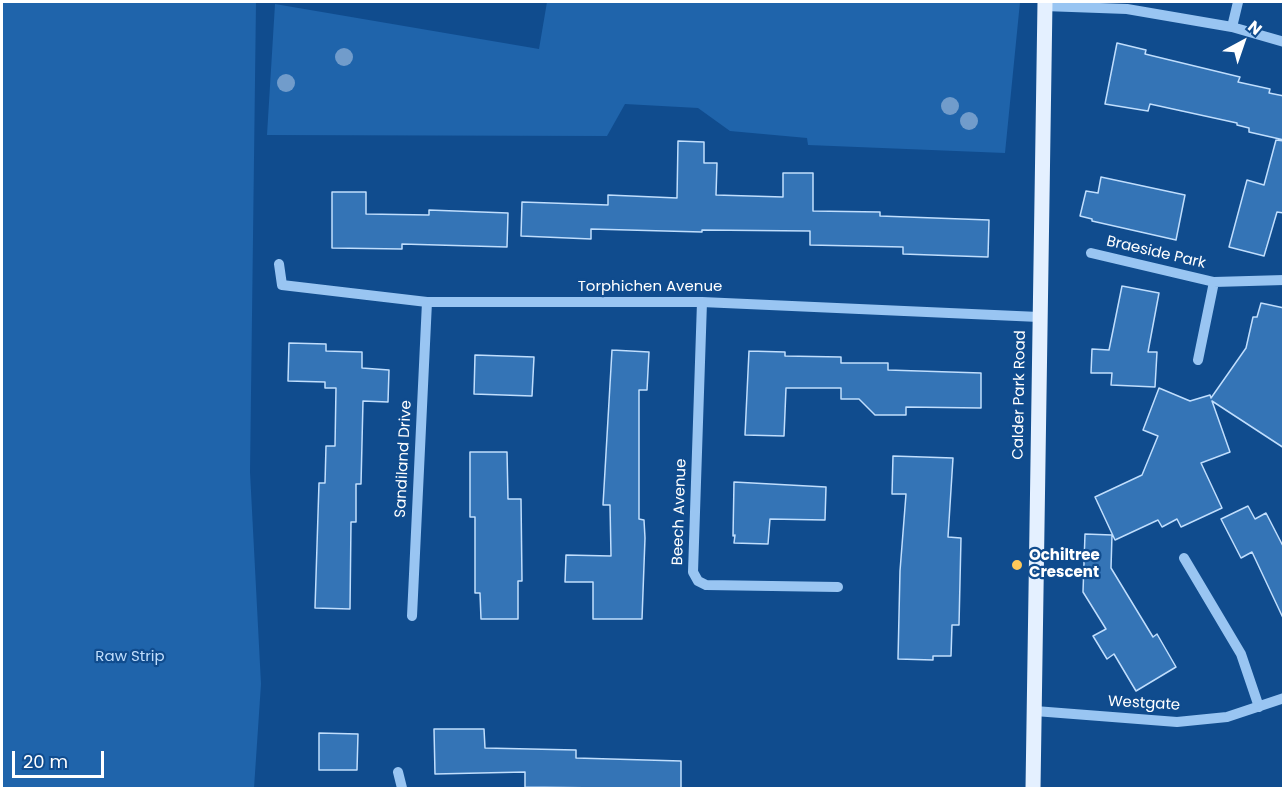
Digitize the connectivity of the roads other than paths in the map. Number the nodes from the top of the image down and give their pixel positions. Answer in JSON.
{"nodes":[{"id":1,"x":1238,"y":2,"type":"edge"},
{"id":2,"x":1044,"y":4,"type":"edge"},
{"id":3,"x":1232,"y":27,"type":"junction"},
{"id":4,"x":1284,"y":42,"type":"edge"},
{"id":5,"x":1091,"y":253,"type":"dead end"},
{"id":6,"x":279,"y":264,"type":"dead end"},
{"id":7,"x":1284,"y":280,"type":"edge"},
{"id":8,"x":1214,"y":282,"type":"junction"},
{"id":9,"x":702,"y":302,"type":"junction"},
{"id":10,"x":427,"y":303,"type":"junction"},
{"id":11,"x":1039,"y":317,"type":"junction"},
{"id":12,"x":1198,"y":360,"type":"dead end"},
{"id":13,"x":1184,"y":558,"type":"dead end"},
{"id":14,"x":838,"y":587,"type":"dead end"},
{"id":15,"x":412,"y":616,"type":"dead end"},
{"id":16,"x":1284,"y":698,"type":"edge"},
{"id":17,"x":1259,"y":707,"type":"junction"},
{"id":18,"x":1035,"y":711,"type":"junction"},
{"id":19,"x":398,"y":772,"type":"dead end"},
{"id":20,"x":402,"y":789,"type":"edge"},
{"id":21,"x":1033,"y":789,"type":"edge"}],
"edges":[{"from":1,"to":3,"type":"street"},
{"from":2,"to":3,"type":"street"},
{"from":2,"to":11,"type":"main road","name":"Calder Park Road"},
{"from":3,"to":4,"type":"street"},
{"from":5,"to":8,"type":"street","name":"Braeside Park"},
{"from":6,"to":10,"type":"street","name":"Torphichen Avenue"},
{"from":7,"to":8,"type":"street","name":"Braeside Park"},
{"from":8,"to":12,"type":"street","name":"Braeside Park"},
{"from":9,"to":10,"type":"street","name":"Torphichen Avenue"},
{"from":9,"to":11,"type":"street","name":"Torphichen Avenue"},
{"from":9,"to":14,"type":"street","name":"Beech Avenue"},
{"from":10,"to":15,"type":"street","name":"Sandiland Drive"},
{"from":11,"to":18,"type":"main road","name":"Calder Park Road"},
{"from":13,"to":17,"type":"street"},
{"from":16,"to":17,"type":"street","name":"Westgate"},
{"from":17,"to":18,"type":"street","name":"Westgate"},
{"from":18,"to":21,"type":"main road","name":"Calder Park Road"},
{"from":19,"to":20,"type":"street"}]}
